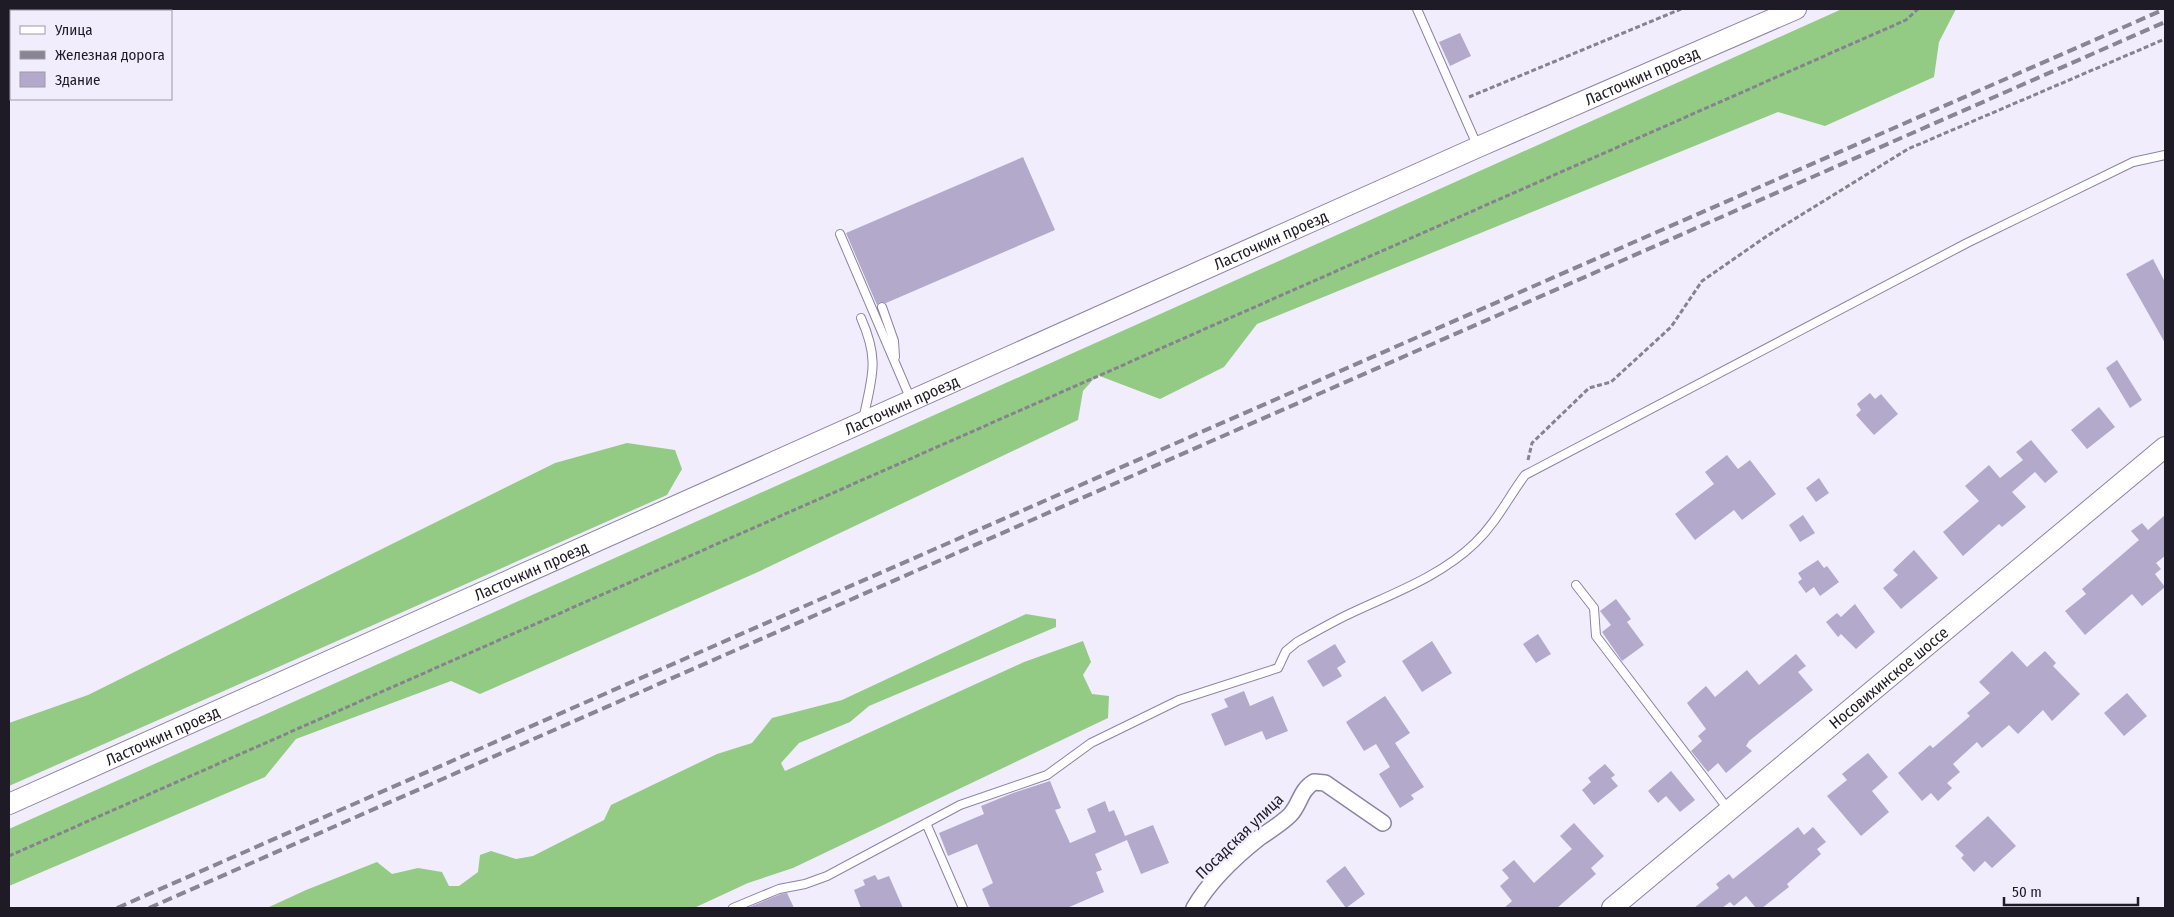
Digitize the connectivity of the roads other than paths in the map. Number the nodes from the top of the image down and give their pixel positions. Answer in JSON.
{"nodes":[{"id":1,"x":1417,"y":9,"type":"edge"},
{"id":2,"x":1796,"y":9,"type":"edge"},
{"id":3,"x":1478,"y":147,"type":"junction"},
{"id":4,"x":2165,"y":155,"type":"edge"},
{"id":5,"x":840,"y":234,"type":"dead end"},
{"id":6,"x":882,"y":308,"type":"dead end"},
{"id":7,"x":861,"y":318,"type":"dead end"},
{"id":8,"x":895,"y":362,"type":"junction"},
{"id":9,"x":911,"y":400,"type":"junction"},
{"id":10,"x":862,"y":421,"type":"junction"},
{"id":11,"x":2165,"y":447,"type":"edge"},
{"id":12,"x":1576,"y":585,"type":"dead end"},
{"id":13,"x":9,"y":804,"type":"edge"},
{"id":14,"x":1729,"y":811,"type":"junction"},
{"id":15,"x":1383,"y":822,"type":"dead end"},
{"id":16,"x":926,"y":823,"type":"junction"},
{"id":17,"x":733,"y":908,"type":"edge"},
{"id":18,"x":963,"y":908,"type":"edge"},
{"id":19,"x":1194,"y":908,"type":"edge"},
{"id":20,"x":1612,"y":908,"type":"edge"}],
"edges":[{"from":1,"to":3,"type":"lane"},
{"from":2,"to":3,"type":"street","name":"Ласточкин проезд"},
{"from":3,"to":9,"type":"street","name":"Ласточкин проезд"},
{"from":4,"to":16,"type":"lane"},
{"from":5,"to":8,"type":"lane"},
{"from":6,"to":8,"type":"lane"},
{"from":7,"to":10,"type":"lane"},
{"from":8,"to":9,"type":"lane"},
{"from":9,"to":10,"type":"street","name":"Ласточкин проезд"},
{"from":10,"to":13,"type":"street","name":"Ласточкин проезд"},
{"from":11,"to":14,"type":"street","name":"Носовихинское шоссе"},
{"from":12,"to":14,"type":"lane"},
{"from":14,"to":20,"type":"street","name":"Носовихинское шоссе"},
{"from":15,"to":19,"type":"street","name":"Посадская улица"},
{"from":16,"to":17,"type":"lane"},
{"from":16,"to":18,"type":"lane"}]}
